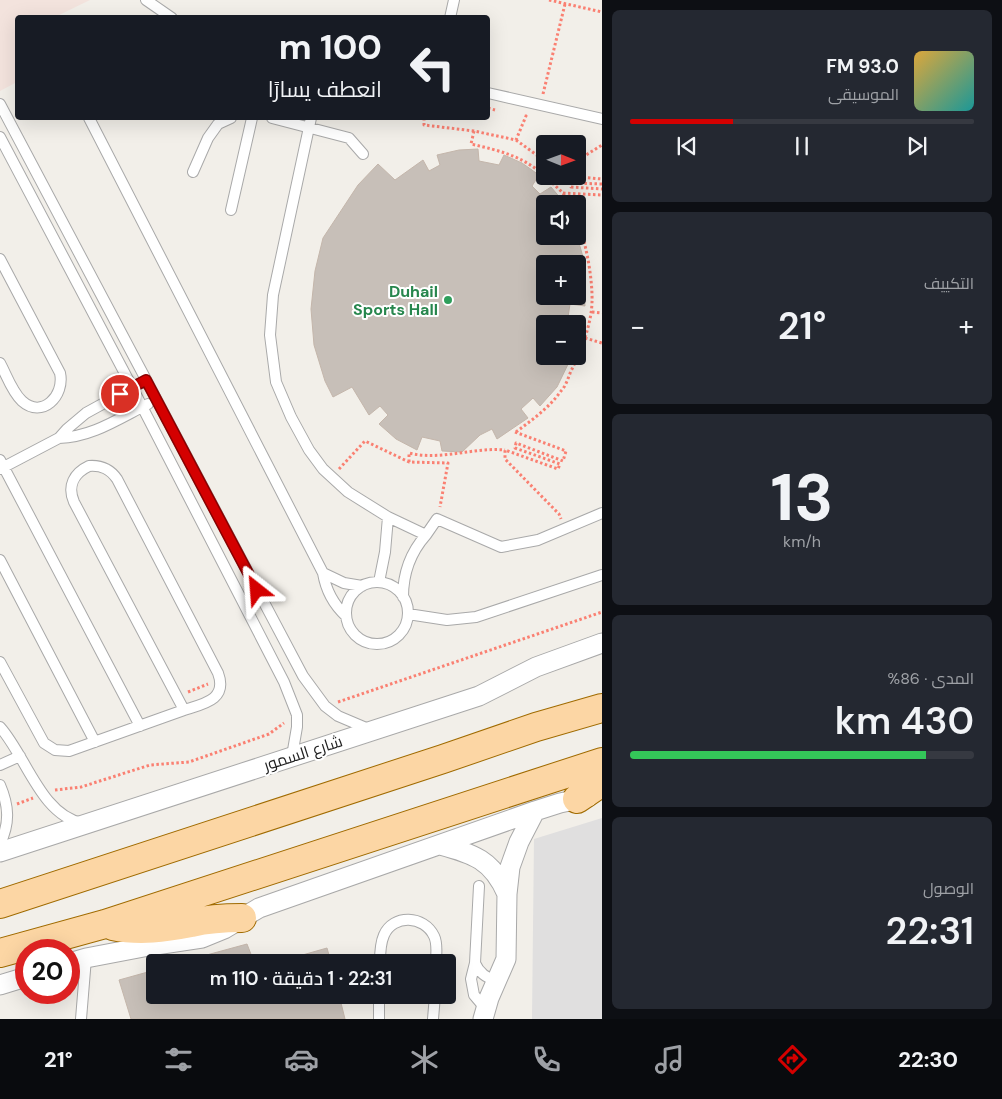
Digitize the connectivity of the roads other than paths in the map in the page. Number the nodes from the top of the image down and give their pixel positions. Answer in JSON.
{"nodes":[{"id":1,"x":146,"y":0,"type":"edge"},
{"id":2,"x":454,"y":0,"type":"edge"},
{"id":3,"x":168,"y":15,"type":"edge"},
{"id":4,"x":451,"y":15,"type":"edge"},
{"id":5,"x":490,"y":93,"type":"edge"},
{"id":6,"x":0,"y":104,"type":"edge"},
{"id":7,"x":602,"y":119,"type":"edge"},
{"id":8,"x":90,"y":120,"type":"edge"},
{"id":9,"x":227,"y":120,"type":"edge"},
{"id":10,"x":252,"y":120,"type":"edge"},
{"id":11,"x":291,"y":120,"type":"edge"},
{"id":12,"x":310,"y":122,"type":"edge"},
{"id":13,"x":13,"y":129,"type":"junction"},
{"id":14,"x":0,"y":136,"type":"edge"},
{"id":15,"x":363,"y":154,"type":"dead end"},
{"id":16,"x":193,"y":172,"type":"dead end"},
{"id":17,"x":231,"y":210,"type":"dead end"},
{"id":18,"x":0,"y":259,"type":"edge"},
{"id":19,"x":0,"y":363,"type":"edge"},
{"id":20,"x":146,"y":380,"type":"junction"},
{"id":21,"x":132,"y":387,"type":"junction"},
{"id":22,"x":156,"y":400,"type":"junction"},
{"id":23,"x":142,"y":407,"type":"junction"},
{"id":24,"x":59,"y":438,"type":"junction"},
{"id":25,"x":1,"y":465,"type":"edge"},
{"id":26,"x":602,"y":513,"type":"edge"},
{"id":27,"x":388,"y":517,"type":"junction"},
{"id":28,"x":426,"y":535,"type":"junction"},
{"id":29,"x":0,"y":560,"type":"edge"},
{"id":30,"x":322,"y":573,"type":"junction"},
{"id":31,"x":602,"y":575,"type":"edge"},
{"id":32,"x":379,"y":582,"type":"junction"},
{"id":33,"x":362,"y":586,"type":"junction"},
{"id":34,"x":404,"y":597,"type":"junction"},
{"id":35,"x":408,"y":614,"type":"junction"},
{"id":36,"x":346,"y":616,"type":"junction"},
{"id":37,"x":602,"y":643,"type":"edge"},
{"id":38,"x":0,"y":662,"type":"edge"},
{"id":39,"x":602,"y":708,"type":"edge"},
{"id":40,"x":184,"y":710,"type":"junction"},
{"id":41,"x":140,"y":726,"type":"junction"},
{"id":42,"x":0,"y":727,"type":"edge"},
{"id":43,"x":372,"y":730,"type":"junction"},
{"id":44,"x":95,"y":742,"type":"junction"},
{"id":45,"x":20,"y":756,"type":"junction"},
{"id":46,"x":292,"y":756,"type":"junction"},
{"id":47,"x":602,"y":762,"type":"edge"},
{"id":48,"x":0,"y":765,"type":"edge"},
{"id":49,"x":602,"y":782,"type":"edge"},
{"id":50,"x":0,"y":785,"type":"edge"},
{"id":51,"x":589,"y":797,"type":"edge"},
{"id":52,"x":535,"y":811,"type":"junction"},
{"id":53,"x":85,"y":823,"type":"junction"},
{"id":54,"x":0,"y":844,"type":"edge"},
{"id":55,"x":440,"y":844,"type":"junction"},
{"id":56,"x":0,"y":852,"type":"edge"},
{"id":57,"x":479,"y":886,"type":"dead end"},
{"id":58,"x":507,"y":894,"type":"junction"},
{"id":59,"x":0,"y":904,"type":"edge"},
{"id":60,"x":242,"y":918,"type":"junction"},
{"id":61,"x":105,"y":924,"type":"junction"},
{"id":62,"x":0,"y":953,"type":"edge"},
{"id":63,"x":380,"y":954,"type":"edge"},
{"id":64,"x":436,"y":954,"type":"edge"},
{"id":65,"x":80,"y":961,"type":"edge"},
{"id":66,"x":475,"y":963,"type":"junction"},
{"id":67,"x":15,"y":980,"type":"edge"},
{"id":68,"x":497,"y":981,"type":"junction"},
{"id":69,"x":0,"y":985,"type":"edge"},
{"id":70,"x":80,"y":1000,"type":"edge"},
{"id":71,"x":379,"y":1004,"type":"edge"},
{"id":72,"x":434,"y":1004,"type":"edge"},
{"id":73,"x":484,"y":1013,"type":"edge"},
{"id":74,"x":81,"y":1019,"type":"edge"},
{"id":75,"x":379,"y":1019,"type":"edge"},
{"id":76,"x":433,"y":1019,"type":"edge"}],
"edges":[{"from":1,"to":3,"type":"lane"},
{"from":2,"to":4,"type":"lane"},
{"from":5,"to":7,"type":"lane"},
{"from":6,"to":13,"type":"lane"},
{"from":8,"to":30,"type":"lane"},
{"from":9,"to":16,"type":"lane"},
{"from":10,"to":17,"type":"lane"},
{"from":11,"to":12,"type":"lane"},
{"from":12,"to":15,"type":"lane"},
{"from":12,"to":27,"type":"lane"},
{"from":13,"to":14,"type":"lane"},
{"from":13,"to":20,"type":"lane"},
{"from":14,"to":21,"type":"lane"},
{"from":18,"to":19,"type":"lane"},
{"from":20,"to":21,"type":"lane"},
{"from":20,"to":22,"type":"lane"},
{"from":21,"to":23,"type":"lane"},
{"from":21,"to":24,"type":"lane"},
{"from":22,"to":23,"type":"lane"},
{"from":22,"to":43,"type":"lane"},
{"from":23,"to":24,"type":"lane"},
{"from":23,"to":46,"type":"lane"},
{"from":24,"to":25,"type":"lane"},
{"from":25,"to":41,"type":"lane"},
{"from":26,"to":28,"type":"lane"},
{"from":27,"to":28,"type":"lane"},
{"from":27,"to":32,"type":"lane"},
{"from":28,"to":34,"type":"lane"},
{"from":29,"to":44,"type":"lane"},
{"from":30,"to":33,"type":"lane"},
{"from":30,"to":36,"type":"lane"},
{"from":31,"to":35,"type":"lane"},
{"from":32,"to":33,"type":"lane"},
{"from":32,"to":34,"type":"lane"},
{"from":33,"to":36,"type":"lane"},
{"from":34,"to":35,"type":"lane"},
{"from":35,"to":36,"type":"lane"},
{"from":37,"to":43,"type":"street","name":"شارع السمور"},
{"from":38,"to":44,"type":"lane"},
{"from":39,"to":59,"type":"main road"},
{"from":40,"to":40,"type":"lane"},
{"from":40,"to":41,"type":"lane"},
{"from":41,"to":44,"type":"lane"},
{"from":42,"to":45,"type":"lane"},
{"from":43,"to":46,"type":"street","name":"شارع السمور"},
{"from":45,"to":48,"type":"lane"},
{"from":45,"to":53,"type":"lane"},
{"from":46,"to":53,"type":"street","name":"شارع السمور"},
{"from":47,"to":61,"type":"main road"},
{"from":49,"to":51,"type":"main road"},
{"from":50,"to":54,"type":"lane"},
{"from":51,"to":52,"type":"street"},
{"from":52,"to":55,"type":"street"},
{"from":52,"to":58,"type":"street"},
{"from":53,"to":56,"type":"street","name":"شارع السمور"},
{"from":55,"to":58,"type":"street"},
{"from":55,"to":60,"type":"street"},
{"from":57,"to":66,"type":"lane"},
{"from":58,"to":68,"type":"street"},
{"from":60,"to":61,"type":"main road"},
{"from":60,"to":65,"type":"street"},
{"from":61,"to":62,"type":"main road"},
{"from":63,"to":64,"type":"lane"},
{"from":66,"to":68,"type":"lane"},
{"from":66,"to":73,"type":"lane"},
{"from":67,"to":69,"type":"street"},
{"from":68,"to":73,"type":"street"},
{"from":70,"to":74,"type":"lane"},
{"from":71,"to":75,"type":"lane"},
{"from":72,"to":76,"type":"lane"}]}
